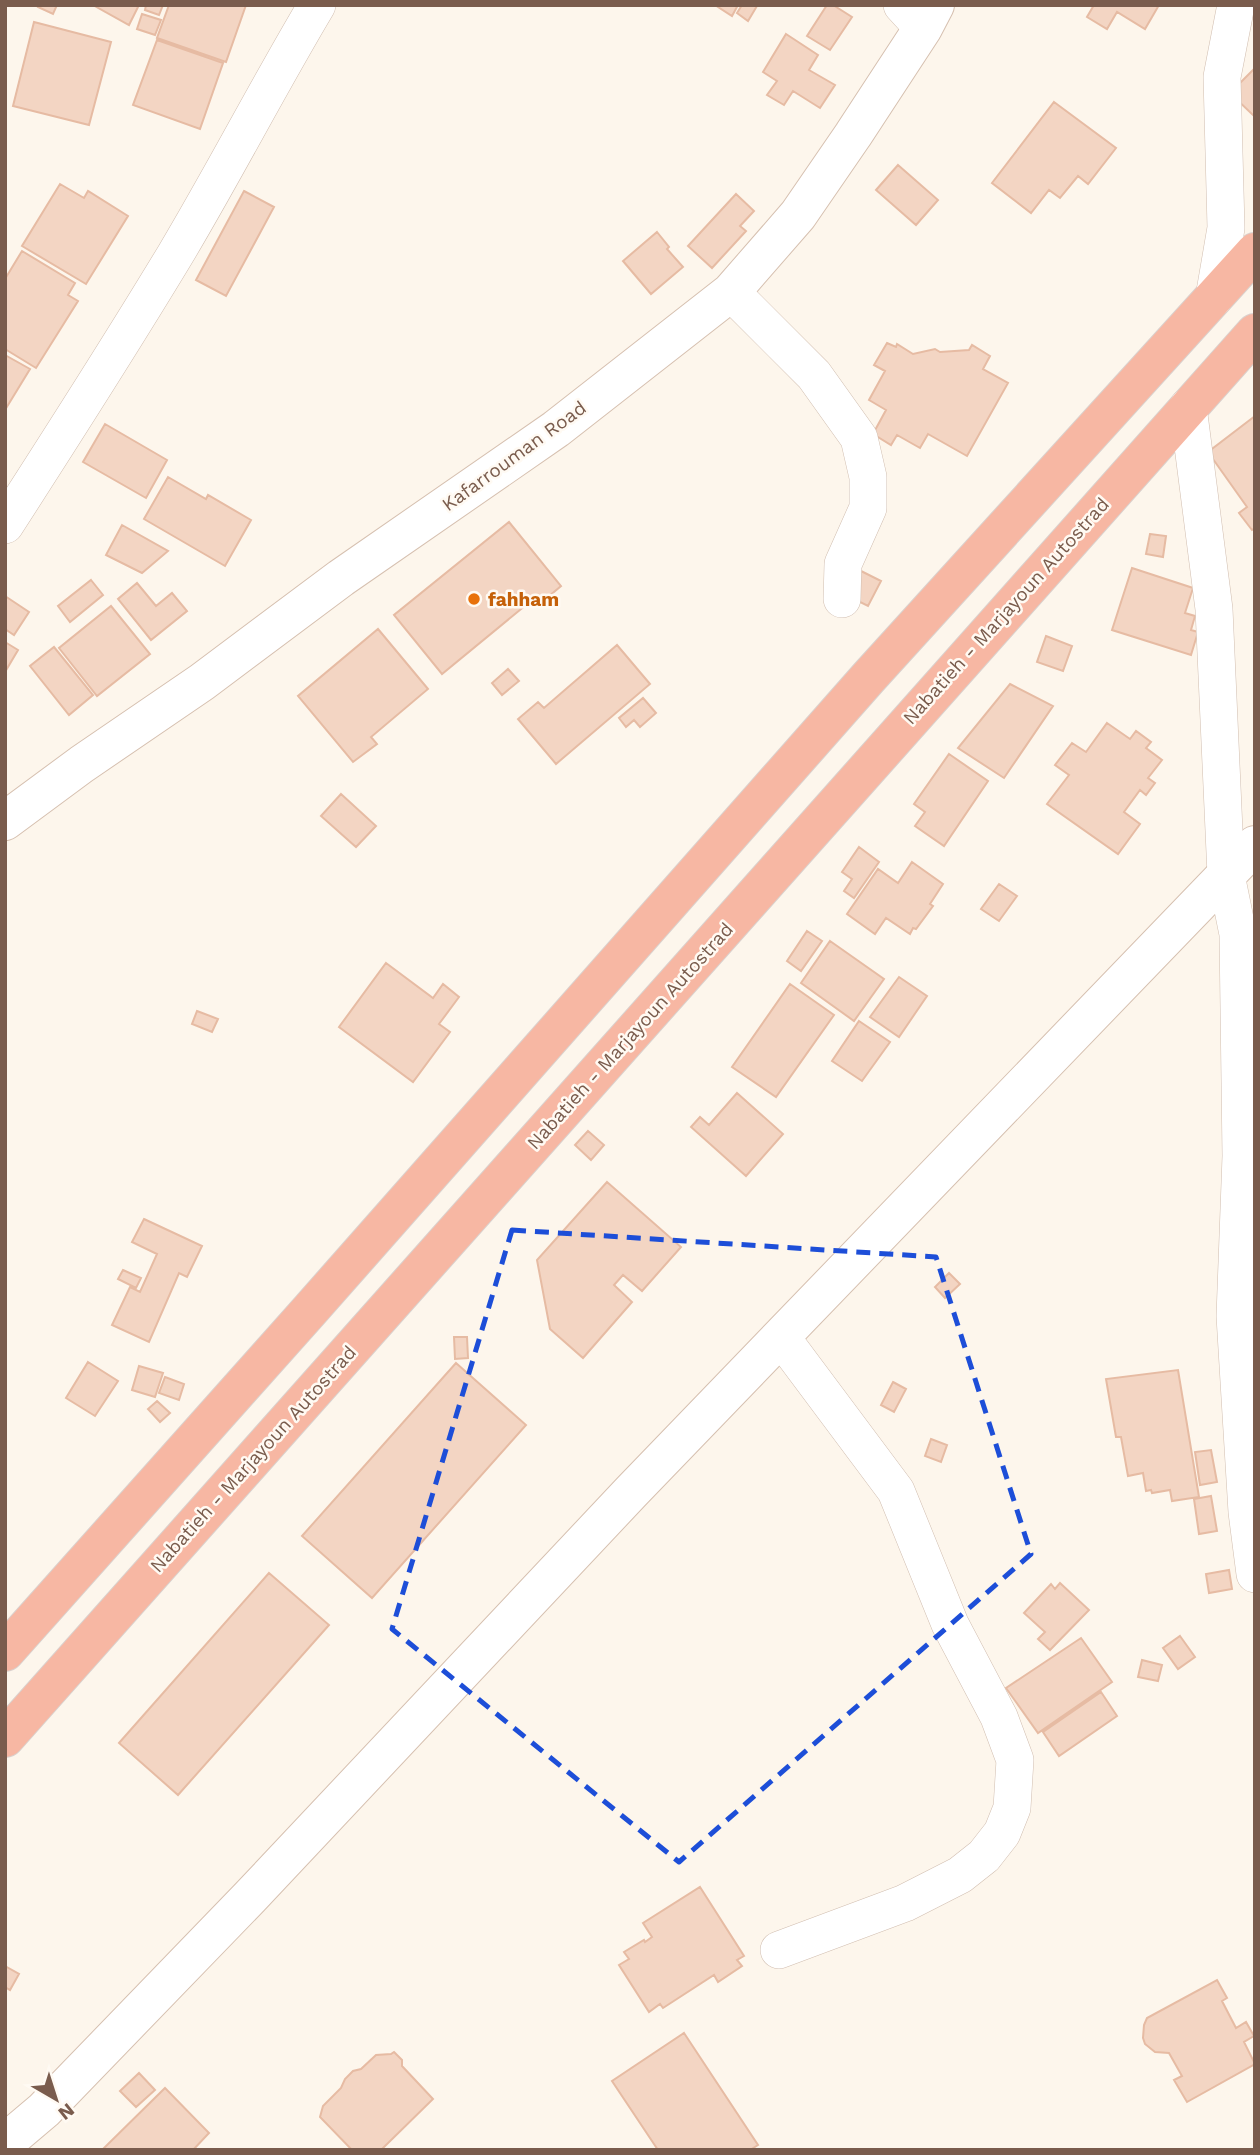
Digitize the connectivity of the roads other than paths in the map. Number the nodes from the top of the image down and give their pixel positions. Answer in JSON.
{"nodes":[{"id":1,"x":317,"y":5,"type":"edge"},
{"id":2,"x":1236,"y":5,"type":"edge"},
{"id":3,"x":920,"y":13,"type":"edge"},
{"id":4,"x":1255,"y":252,"type":"edge"},
{"id":5,"x":731,"y":292,"type":"junction"},
{"id":6,"x":1214,"y":298,"type":"junction"},
{"id":7,"x":1255,"y":333,"type":"edge"},
{"id":8,"x":1188,"y":407,"type":"junction"},
{"id":9,"x":5,"y":525,"type":"edge"},
{"id":10,"x":842,"y":599,"type":"dead end"},
{"id":11,"x":5,"y":821,"type":"edge"},
{"id":12,"x":1255,"y":845,"type":"edge"},
{"id":13,"x":1226,"y":875,"type":"junction"},
{"id":14,"x":1246,"y":936,"type":"edge"},
{"id":15,"x":781,"y":1338,"type":"junction"},
{"id":16,"x":1255,"y":1574,"type":"edge"},
{"id":17,"x":5,"y":1652,"type":"edge"},
{"id":18,"x":5,"y":1738,"type":"edge"},
{"id":19,"x":779,"y":1950,"type":"dead end"},
{"id":20,"x":5,"y":2143,"type":"edge"}],
"edges":[{"from":1,"to":9,"type":"street"},
{"from":2,"to":6,"type":"street"},
{"from":3,"to":5,"type":"street","name":"Kafarrouman Road"},
{"from":4,"to":6,"type":"highway"},
{"from":5,"to":10,"type":"street"},
{"from":5,"to":11,"type":"street","name":"Kafarrouman Road"},
{"from":6,"to":17,"type":"highway"},
{"from":7,"to":8,"type":"highway","name":"Nabatieh - Marjayoun Autostrad"},
{"from":8,"to":13,"type":"street"},
{"from":8,"to":18,"type":"highway","name":"Nabatieh - Marjayoun Autostrad"},
{"from":12,"to":13,"type":"street"},
{"from":13,"to":14,"type":"street"},
{"from":13,"to":15,"type":"street"},
{"from":14,"to":16,"type":"street"},
{"from":15,"to":19,"type":"street"},
{"from":15,"to":20,"type":"street"}]}
